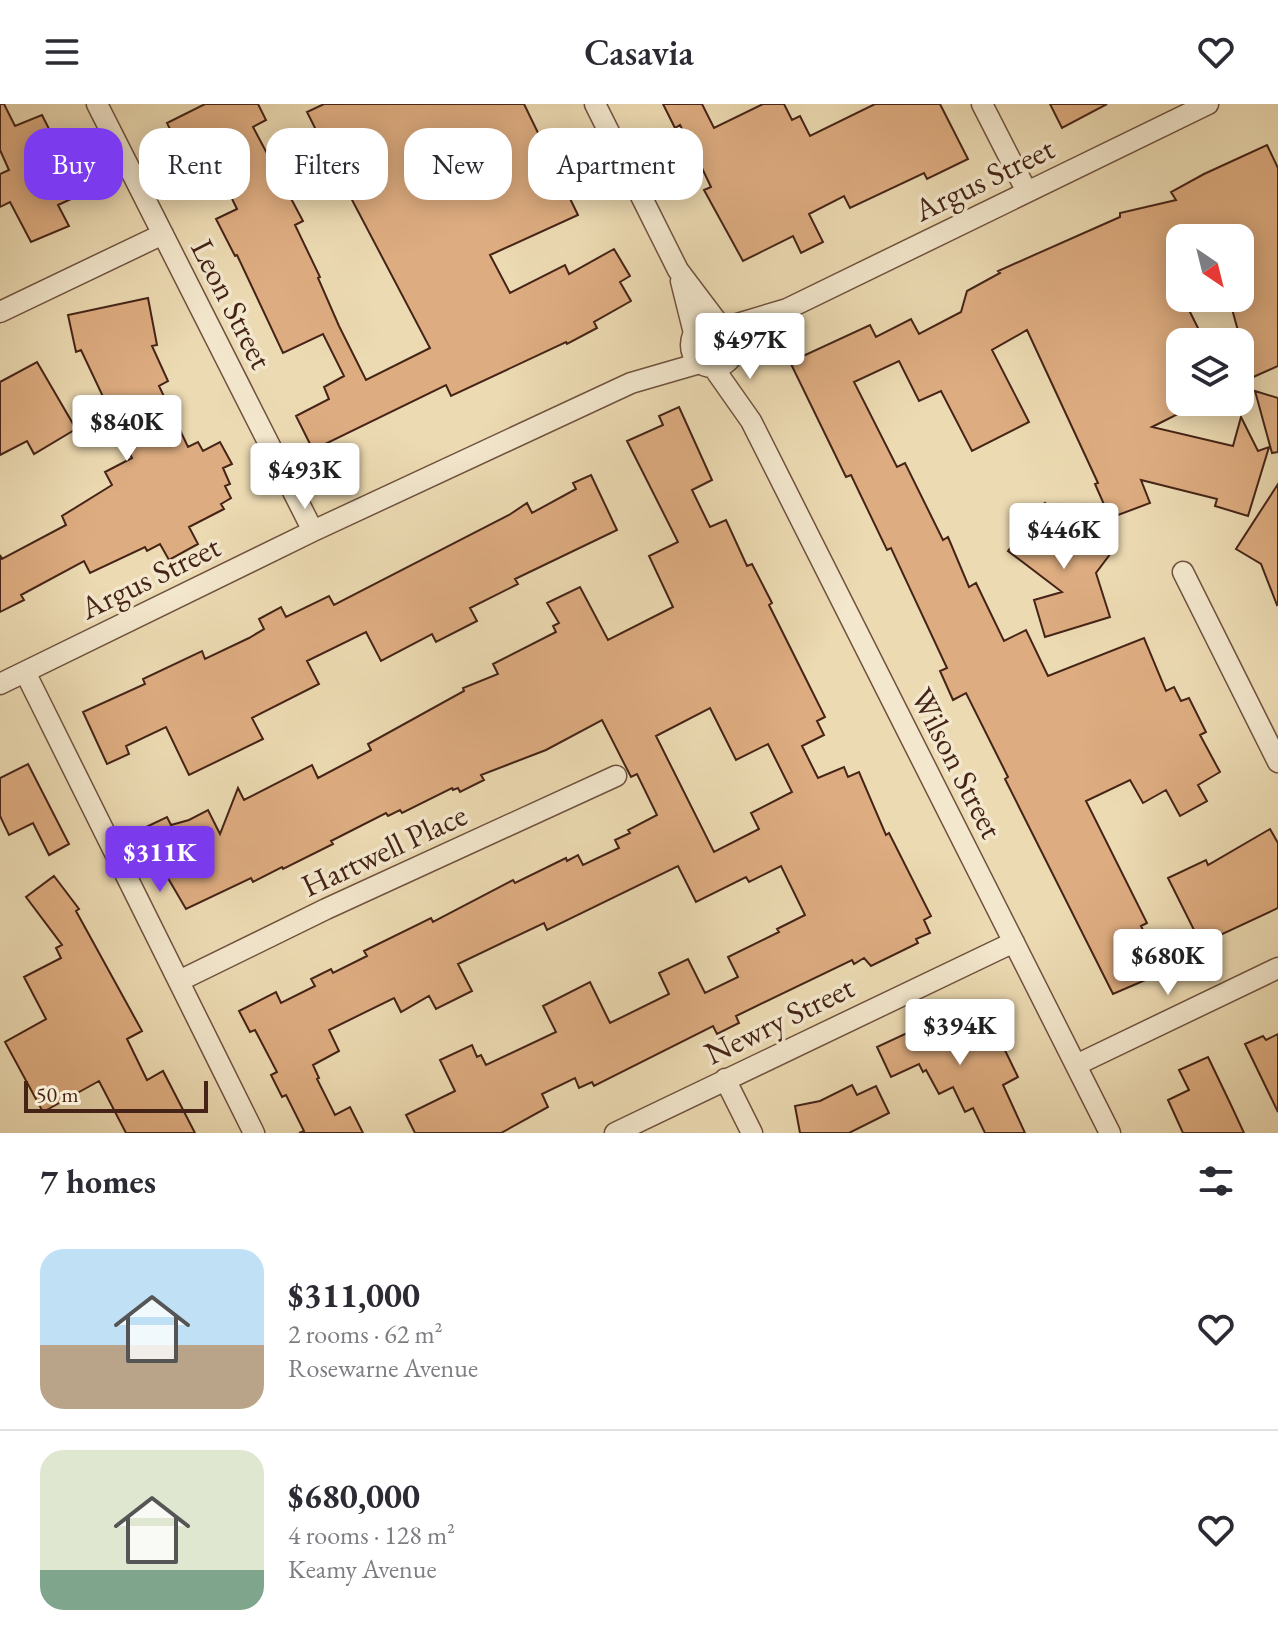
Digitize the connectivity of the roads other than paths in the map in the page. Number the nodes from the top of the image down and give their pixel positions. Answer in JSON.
{"nodes":[{"id":1,"x":97,"y":104,"type":"edge"},
{"id":2,"x":595,"y":104,"type":"edge"},
{"id":3,"x":982,"y":104,"type":"edge"},
{"id":4,"x":1208,"y":104,"type":"edge"},
{"id":5,"x":1027,"y":192,"type":"junction"},
{"id":6,"x":163,"y":234,"type":"junction"},
{"id":7,"x":678,"y":270,"type":"junction"},
{"id":8,"x":0,"y":312,"type":"edge"},
{"id":9,"x":692,"y":338,"type":"junction"},
{"id":10,"x":728,"y":338,"type":"junction"},
{"id":11,"x":706,"y":365,"type":"junction"},
{"id":12,"x":631,"y":383,"type":"junction"},
{"id":13,"x":751,"y":421,"type":"junction"},
{"id":14,"x":313,"y":531,"type":"junction"},
{"id":15,"x":1183,"y":572,"type":"dead end"},
{"id":16,"x":25,"y":672,"type":"junction"},
{"id":17,"x":0,"y":684,"type":"edge"},
{"id":18,"x":1278,"y":762,"type":"edge"},
{"id":19,"x":616,"y":776,"type":"dead end"},
{"id":20,"x":1014,"y":942,"type":"junction"},
{"id":21,"x":1278,"y":968,"type":"edge"},
{"id":22,"x":179,"y":981,"type":"junction"},
{"id":23,"x":1076,"y":1065,"type":"junction"},
{"id":24,"x":725,"y":1079,"type":"junction"},
{"id":25,"x":254,"y":1133,"type":"edge"},
{"id":26,"x":615,"y":1133,"type":"edge"},
{"id":27,"x":752,"y":1133,"type":"edge"},
{"id":28,"x":1110,"y":1133,"type":"edge"}],
"edges":[{"from":1,"to":6,"type":"street","name":"Leon Street"},
{"from":2,"to":7,"type":"street","name":"Wilson Street"},
{"from":3,"to":5,"type":"street"},
{"from":4,"to":5,"type":"street","name":"Argus Street"},
{"from":5,"to":10,"type":"street","name":"Argus Street"},
{"from":6,"to":8,"type":"street"},
{"from":6,"to":14,"type":"street","name":"Leon Street"},
{"from":7,"to":9,"type":"street","name":"Wilson Street"},
{"from":7,"to":10,"type":"street","name":"Wilson Street"},
{"from":9,"to":10,"type":"street"},
{"from":9,"to":11,"type":"street"},
{"from":9,"to":12,"type":"street","name":"Argus Street"},
{"from":10,"to":11,"type":"street"},
{"from":10,"to":13,"type":"street","name":"Wilson Street"},
{"from":11,"to":12,"type":"street","name":"Argus Street"},
{"from":11,"to":13,"type":"street","name":"Wilson Street"},
{"from":12,"to":14,"type":"street","name":"Argus Street"},
{"from":13,"to":20,"type":"street","name":"Wilson Street"},
{"from":14,"to":16,"type":"street","name":"Argus Street"},
{"from":15,"to":18,"type":"street"},
{"from":16,"to":17,"type":"street","name":"Argus Street"},
{"from":16,"to":22,"type":"street"},
{"from":19,"to":22,"type":"street","name":"Hartwell Place"},
{"from":20,"to":23,"type":"street","name":"Wilson Street"},
{"from":20,"to":24,"type":"street","name":"Newry Street"},
{"from":21,"to":23,"type":"street"},
{"from":22,"to":25,"type":"street"},
{"from":23,"to":28,"type":"street","name":"Wilson Street"},
{"from":24,"to":26,"type":"street","name":"Newry Street"},
{"from":24,"to":27,"type":"street"}]}
